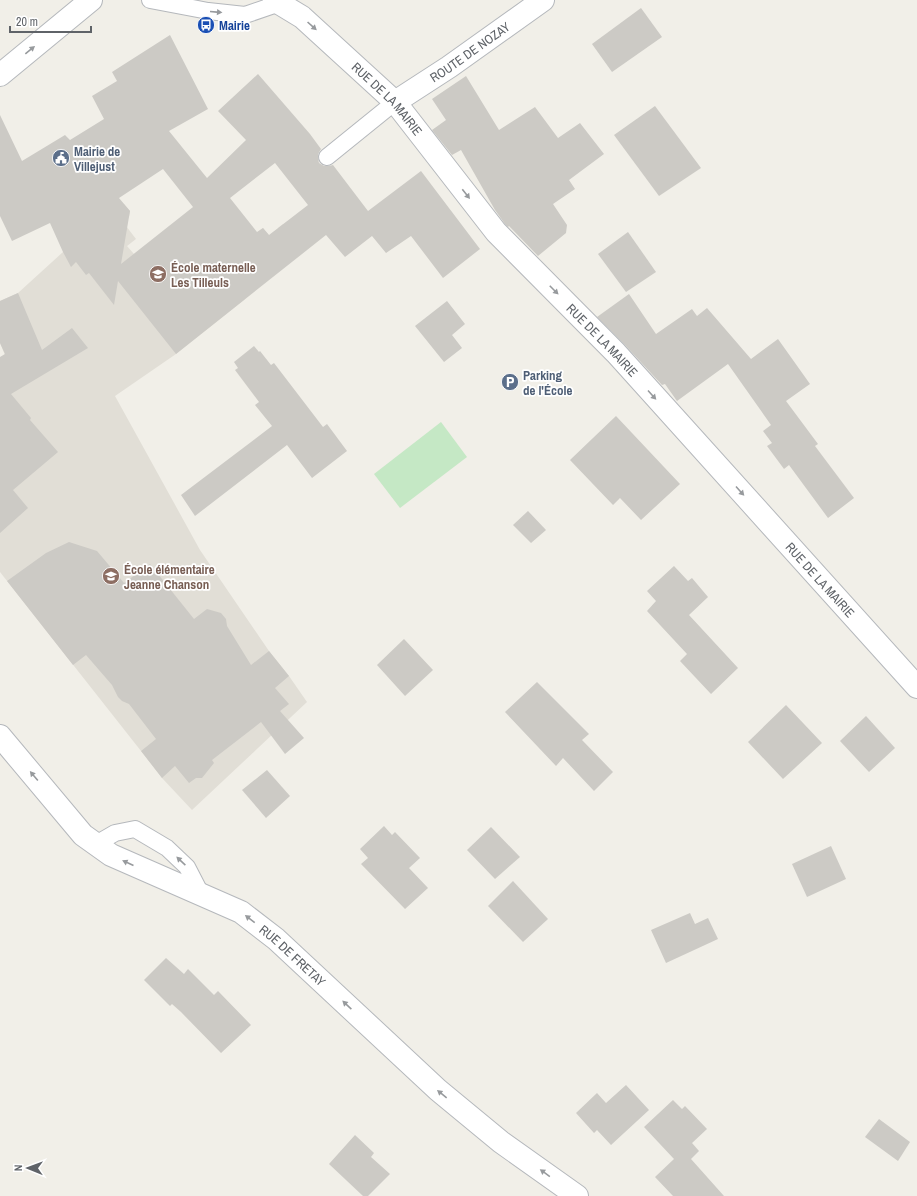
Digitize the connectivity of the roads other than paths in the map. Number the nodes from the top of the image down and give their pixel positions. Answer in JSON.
{"nodes":[{"id":1,"x":90,"y":0,"type":"edge"},
{"id":2,"x":150,"y":0,"type":"edge"},
{"id":3,"x":543,"y":0,"type":"edge"},
{"id":4,"x":277,"y":2,"type":"edge"},
{"id":5,"x":0,"y":75,"type":"edge"},
{"id":6,"x":395,"y":102,"type":"junction"},
{"id":7,"x":327,"y":157,"type":"dead end"},
{"id":8,"x":917,"y":687,"type":"edge"},
{"id":9,"x":0,"y":736,"type":"edge"},
{"id":10,"x":96,"y":844,"type":"junction"},
{"id":11,"x":201,"y":894,"type":"junction"},
{"id":12,"x":577,"y":1196,"type":"edge"}],
"edges":[{"from":5,"to":1,"type":"street","one_way":true},
{"from":2,"to":4,"type":"lane","name":"RUE DE LA MAIRIE","one_way":true},
{"from":3,"to":6,"type":"street","name":"ROUTE DE NOZAY"},
{"from":4,"to":6,"type":"street","name":"RUE DE LA MAIRIE","one_way":true},
{"from":6,"to":7,"type":"lane"},
{"from":6,"to":8,"type":"street","name":"RUE DE LA MAIRIE","one_way":true},
{"from":10,"to":9,"type":"street","name":"RUE DE FRETAY","one_way":true},
{"from":11,"to":10,"type":"street","name":"RUE DE FRETAY","one_way":true},
{"from":11,"to":10,"type":"lane","one_way":true},
{"from":12,"to":11,"type":"street","name":"RUE DE FRETAY","one_way":true}]}
